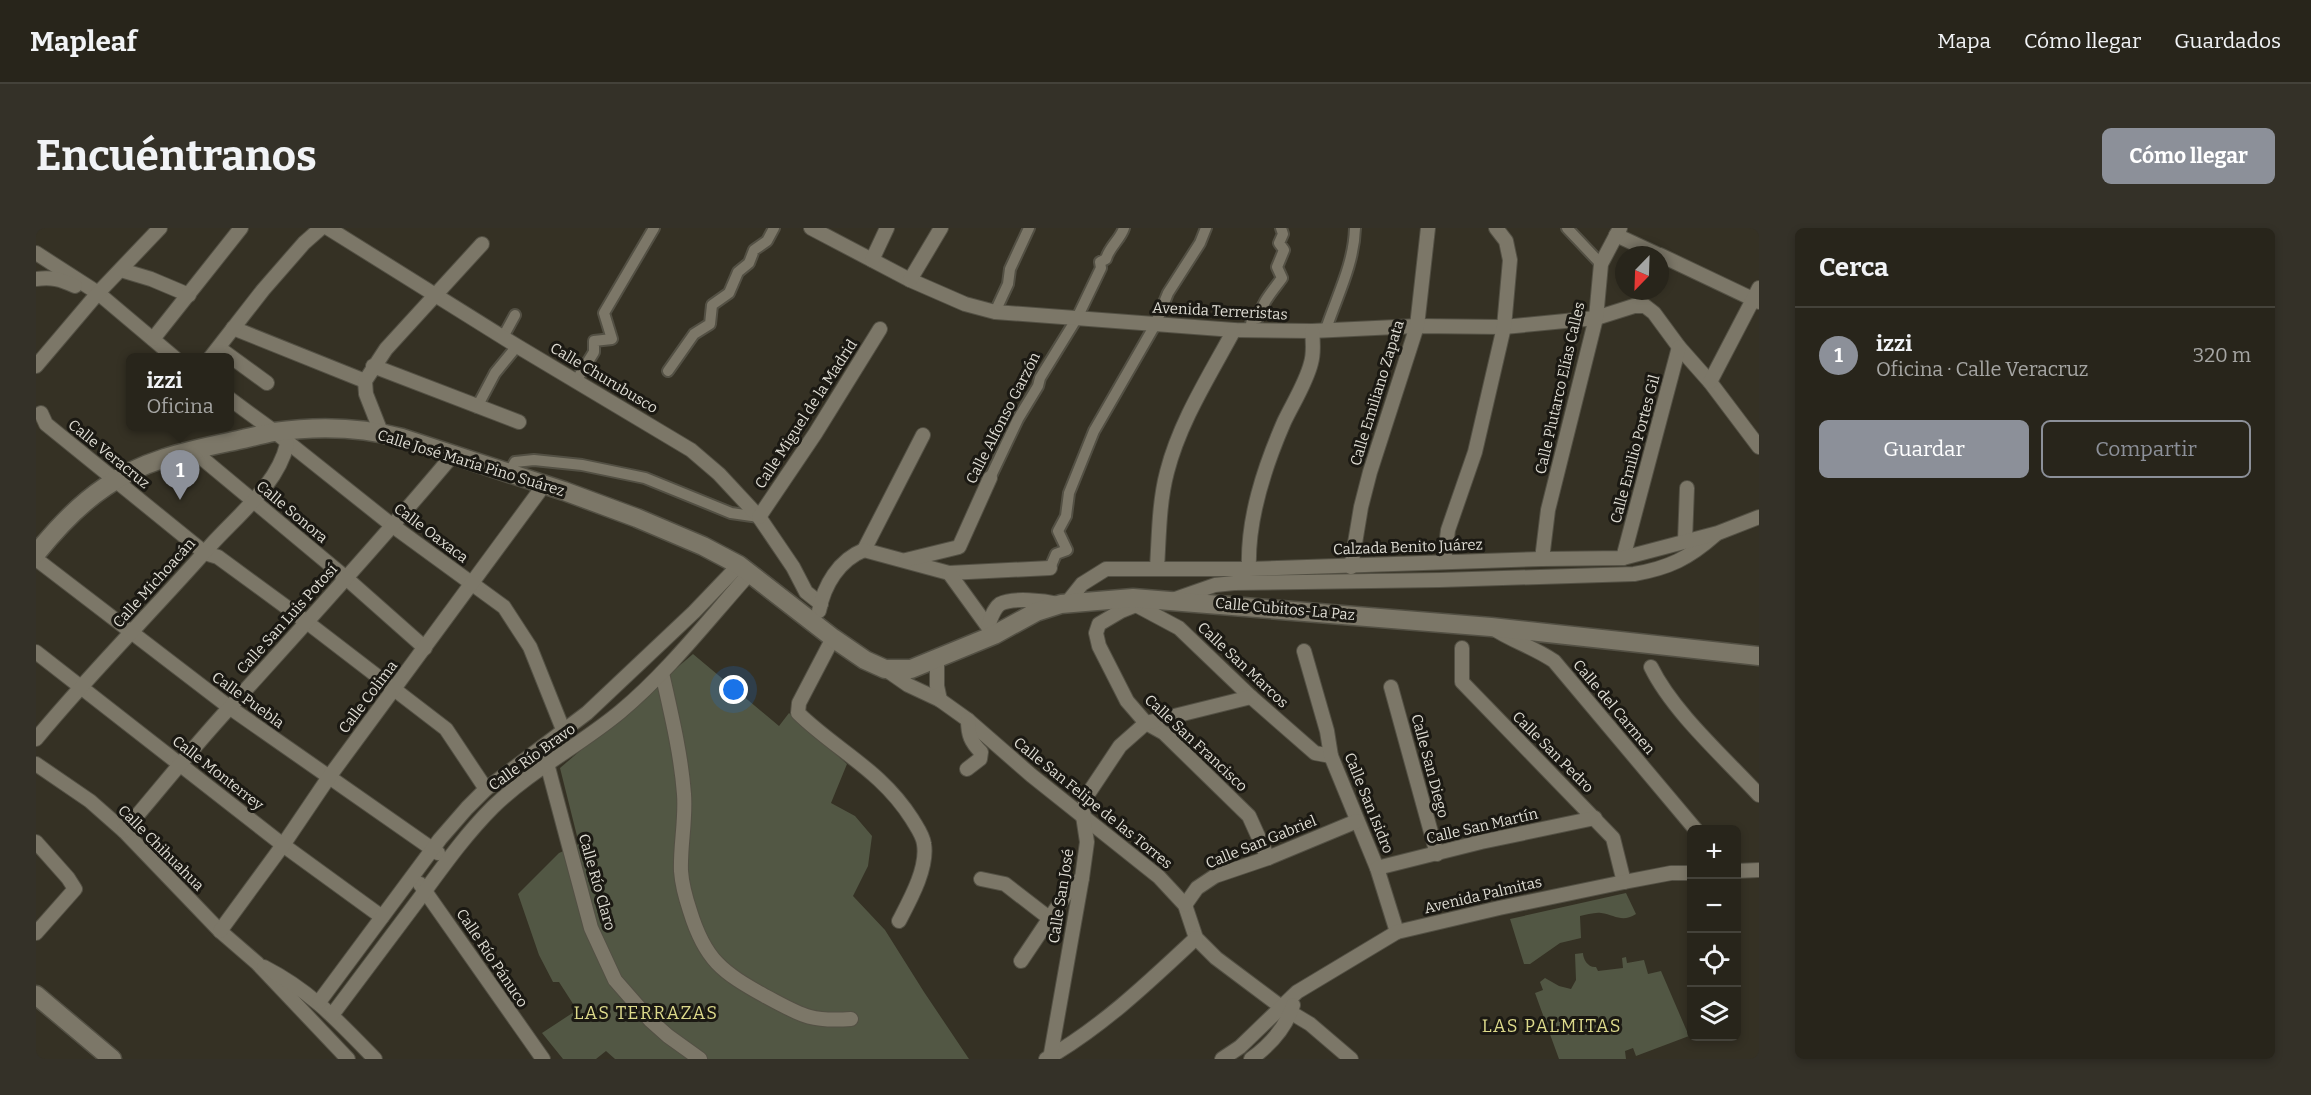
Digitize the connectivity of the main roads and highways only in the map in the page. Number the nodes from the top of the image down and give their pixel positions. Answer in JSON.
{"nodes":[{"id":1,"x":36,"y":554,"type":"edge"},
{"id":2,"x":1759,"y":656,"type":"edge"},
{"id":3,"x":885,"y":669,"type":"joint"},
{"id":4,"x":36,"y":995,"type":"edge"},
{"id":5,"x":112,"y":1059,"type":"edge"}],
"edges":[{"from":1,"to":3,"type":"main road","name":"Calle José María Pino Suárez"},
{"from":2,"to":3,"type":"main road","name":"Calle Cubitos-La Paz"},
{"from":4,"to":5,"type":"main road"}]}
